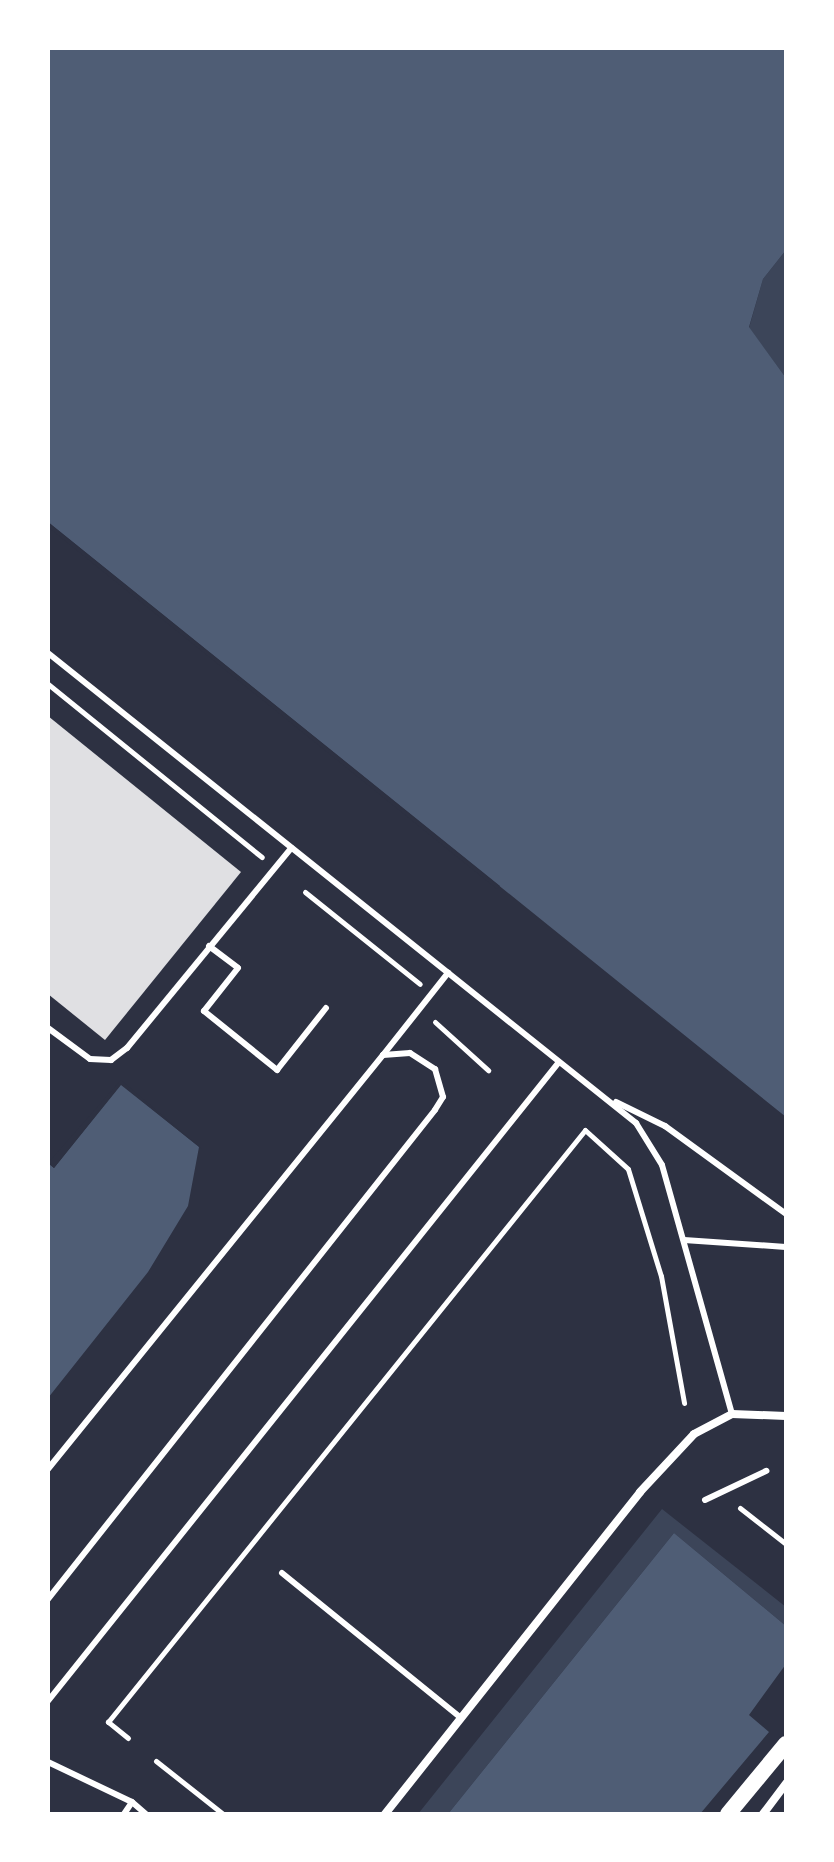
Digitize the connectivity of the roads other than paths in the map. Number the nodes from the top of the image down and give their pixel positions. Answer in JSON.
{"nodes":[{"id":1,"x":48,"y":653,"type":"edge"},
{"id":2,"x":291,"y":848,"type":"junction"},
{"id":3,"x":209,"y":946,"type":"junction"},
{"id":4,"x":448,"y":973,"type":"junction"},
{"id":5,"x":326,"y":1008,"type":"dead end"},
{"id":6,"x":48,"y":1028,"type":"edge"},
{"id":7,"x":383,"y":1055,"type":"junction"},
{"id":8,"x":559,"y":1062,"type":"junction"},
{"id":9,"x":604,"y":1097,"type":"junction"},
{"id":10,"x":786,"y":1214,"type":"edge"},
{"id":11,"x":684,"y":1240,"type":"junction"},
{"id":12,"x":786,"y":1247,"type":"edge"},
{"id":13,"x":732,"y":1414,"type":"junction"},
{"id":14,"x":786,"y":1416,"type":"edge"},
{"id":15,"x":48,"y":1469,"type":"edge"},
{"id":16,"x":766,"y":1471,"type":"dead end"},
{"id":17,"x":705,"y":1500,"type":"dead end"},
{"id":18,"x":282,"y":1573,"type":"dead end"},
{"id":19,"x":48,"y":1599,"type":"edge"},
{"id":20,"x":48,"y":1701,"type":"edge"},
{"id":21,"x":461,"y":1718,"type":"junction"},
{"id":22,"x":786,"y":1744,"type":"edge"},
{"id":23,"x":48,"y":1762,"type":"edge"},
{"id":24,"x":786,"y":1783,"type":"edge"},
{"id":25,"x":132,"y":1802,"type":"junction"},
{"id":26,"x":124,"y":1814,"type":"edge"},
{"id":27,"x":146,"y":1814,"type":"edge"},
{"id":28,"x":385,"y":1814,"type":"edge"},
{"id":29,"x":728,"y":1814,"type":"edge"},
{"id":30,"x":763,"y":1814,"type":"edge"}],
"edges":[{"from":1,"to":2,"type":"lane"},
{"from":2,"to":3,"type":"lane"},
{"from":2,"to":4,"type":"lane"},
{"from":3,"to":5,"type":"lane"},
{"from":3,"to":6,"type":"lane"},
{"from":4,"to":7,"type":"lane"},
{"from":4,"to":8,"type":"lane"},
{"from":7,"to":15,"type":"lane"},
{"from":7,"to":19,"type":"lane"},
{"from":8,"to":9,"type":"lane"},
{"from":8,"to":20,"type":"lane"},
{"from":9,"to":10,"type":"lane"},
{"from":9,"to":11,"type":"lane"},
{"from":11,"to":12,"type":"lane"},
{"from":11,"to":13,"type":"lane"},
{"from":13,"to":14,"type":"street"},
{"from":13,"to":21,"type":"street"},
{"from":16,"to":17,"type":"lane"},
{"from":18,"to":21,"type":"lane"},
{"from":21,"to":28,"type":"street"},
{"from":22,"to":29,"type":"main road"},
{"from":23,"to":25,"type":"lane"},
{"from":24,"to":30,"type":"street"},
{"from":25,"to":26,"type":"lane"},
{"from":25,"to":27,"type":"lane"}]}
